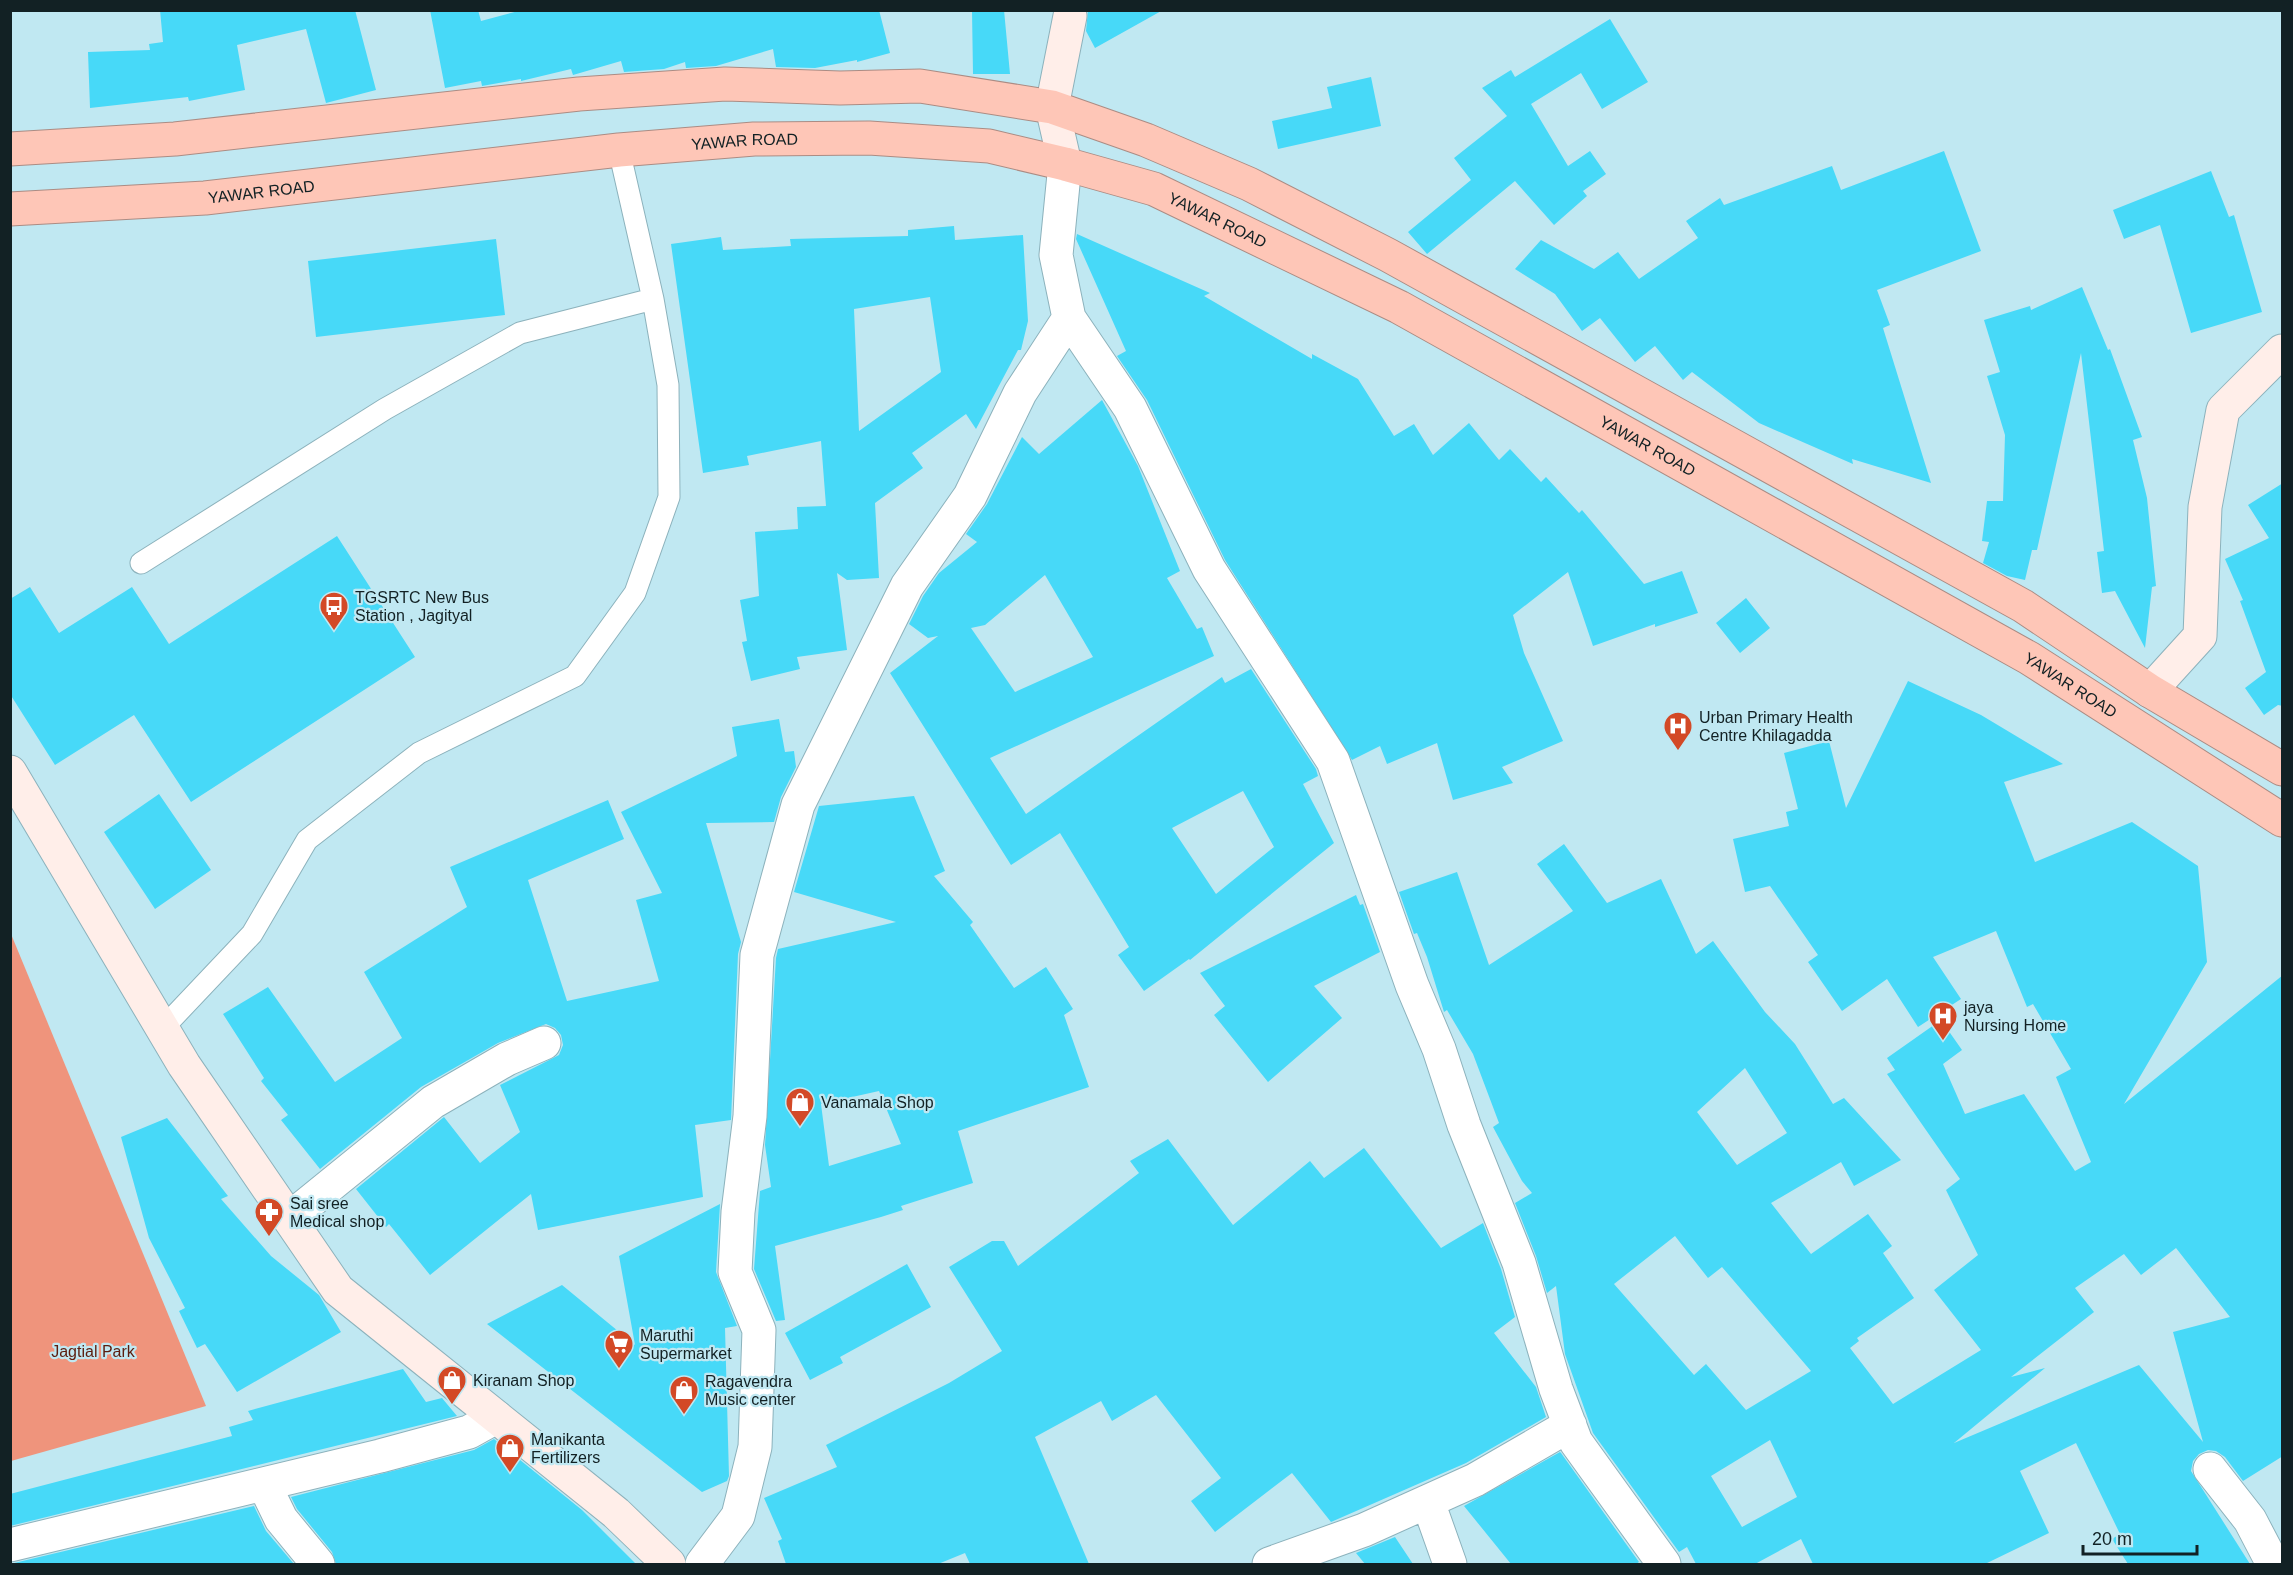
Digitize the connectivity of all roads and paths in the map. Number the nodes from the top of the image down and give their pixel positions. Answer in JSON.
{"nodes":[{"id":1,"x":1068,"y":12,"type":"edge"},
{"id":2,"x":1052,"y":107,"type":"junction"},
{"id":3,"x":10,"y":149,"type":"edge"},
{"id":4,"x":619,"y":150,"type":"junction"},
{"id":5,"x":1065,"y":164,"type":"junction"},
{"id":6,"x":10,"y":209,"type":"edge"},
{"id":7,"x":653,"y":299,"type":"junction"},
{"id":8,"x":1069,"y":318,"type":"junction"},
{"id":9,"x":2283,"y":351,"type":"edge"},
{"id":10,"x":141,"y":563,"type":"dead end"},
{"id":11,"x":2150,"y":691,"type":"junction"},
{"id":12,"x":2283,"y":769,"type":"edge"},
{"id":13,"x":10,"y":772,"type":"edge"},
{"id":14,"x":2283,"y":820,"type":"edge"},
{"id":15,"x":162,"y":1028,"type":"junction"},
{"id":16,"x":544,"y":1043,"type":"dead end"},
{"id":17,"x":290,"y":1218,"type":"junction"},
{"id":18,"x":496,"y":1417,"type":"junction"},
{"id":19,"x":1570,"y":1425,"type":"junction"},
{"id":20,"x":2210,"y":1470,"type":"dead end"},
{"id":21,"x":264,"y":1485,"type":"junction"},
{"id":22,"x":1428,"y":1502,"type":"junction"},
{"id":23,"x":10,"y":1545,"type":"edge"},
{"id":24,"x":318,"y":1564,"type":"edge"},
{"id":25,"x":669,"y":1564,"type":"edge"},
{"id":26,"x":702,"y":1564,"type":"edge"},
{"id":27,"x":1269,"y":1564,"type":"edge"},
{"id":28,"x":1450,"y":1564,"type":"edge"},
{"id":29,"x":1664,"y":1564,"type":"edge"},
{"id":30,"x":2273,"y":1564,"type":"edge"}],
"edges":[{"from":1,"to":2,"type":"main road"},
{"from":2,"to":3,"type":"highway"},
{"from":2,"to":5,"type":"main road"},
{"from":2,"to":11,"type":"highway"},
{"from":4,"to":5,"type":"highway","name":"YAWAR ROAD"},
{"from":4,"to":6,"type":"highway","name":"YAWAR ROAD"},
{"from":4,"to":7,"type":"lane"},
{"from":5,"to":8,"type":"street"},
{"from":5,"to":14,"type":"highway","name":"YAWAR ROAD"},
{"from":7,"to":10,"type":"lane"},
{"from":7,"to":15,"type":"lane"},
{"from":8,"to":19,"type":"street"},
{"from":8,"to":26,"type":"street"},
{"from":9,"to":11,"type":"main road"},
{"from":11,"to":12,"type":"highway"},
{"from":13,"to":15,"type":"main road"},
{"from":15,"to":17,"type":"main road"},
{"from":16,"to":17,"type":"street"},
{"from":17,"to":18,"type":"main road"},
{"from":18,"to":21,"type":"street"},
{"from":18,"to":25,"type":"main road"},
{"from":19,"to":22,"type":"street"},
{"from":19,"to":29,"type":"street"},
{"from":20,"to":30,"type":"street"},
{"from":21,"to":23,"type":"street"},
{"from":21,"to":24,"type":"street"},
{"from":22,"to":27,"type":"street"},
{"from":22,"to":28,"type":"street"}]}
